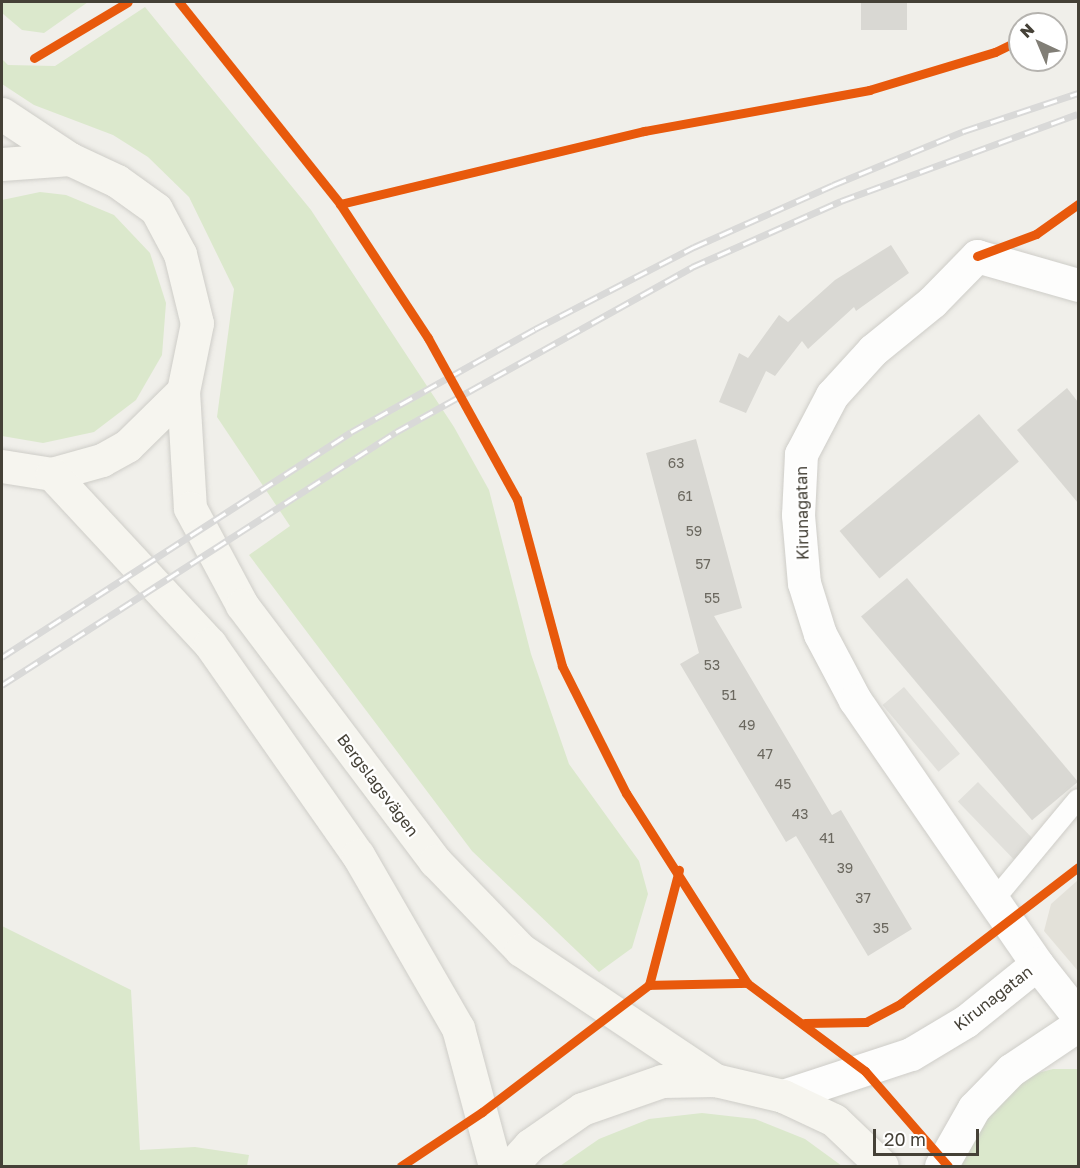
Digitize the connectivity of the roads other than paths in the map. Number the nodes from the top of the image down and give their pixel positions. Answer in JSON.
{"nodes":[{"id":1,"x":2,"y":114,"type":"edge"},
{"id":2,"x":70,"y":159,"type":"junction"},
{"id":3,"x":2,"y":164,"type":"edge"},
{"id":4,"x":1078,"y":285,"type":"edge"},
{"id":5,"x":183,"y":391,"type":"junction"},
{"id":6,"x":2,"y":466,"type":"edge"},
{"id":7,"x":52,"y":474,"type":"junction"},
{"id":8,"x":1078,"y":799,"type":"edge"},
{"id":9,"x":994,"y":900,"type":"junction"},
{"id":10,"x":1037,"y":964,"type":"junction"},
{"id":11,"x":1078,"y":1016,"type":"edge"},
{"id":12,"x":1078,"y":1025,"type":"edge"},
{"id":13,"x":715,"y":1080,"type":"junction"},
{"id":14,"x":783,"y":1096,"type":"junction"},
{"id":15,"x":495,"y":1167,"type":"edge"},
{"id":16,"x":511,"y":1167,"type":"edge"},
{"id":17,"x":882,"y":1167,"type":"edge"},
{"id":18,"x":940,"y":1167,"type":"edge"}],
"edges":[{"from":1,"to":2,"type":"main road"},
{"from":2,"to":3,"type":"main road"},
{"from":2,"to":5,"type":"main road","name":"Bergslagsvägen"},
{"from":4,"to":9,"type":"street","name":"Kirunagatan"},
{"from":5,"to":7,"type":"main road"},
{"from":5,"to":13,"type":"main road","name":"Bergslagsvägen"},
{"from":6,"to":7,"type":"main road"},
{"from":7,"to":15,"type":"main road"},
{"from":8,"to":9,"type":"lane"},
{"from":9,"to":10,"type":"street","name":"Kirunagatan"},
{"from":10,"to":11,"type":"street","name":"Kirunagatan"},
{"from":10,"to":14,"type":"street","name":"Kirunagatan"},
{"from":12,"to":18,"type":"street"},
{"from":13,"to":14,"type":"main road"},
{"from":13,"to":16,"type":"main road"},
{"from":14,"to":17,"type":"main road"}]}
